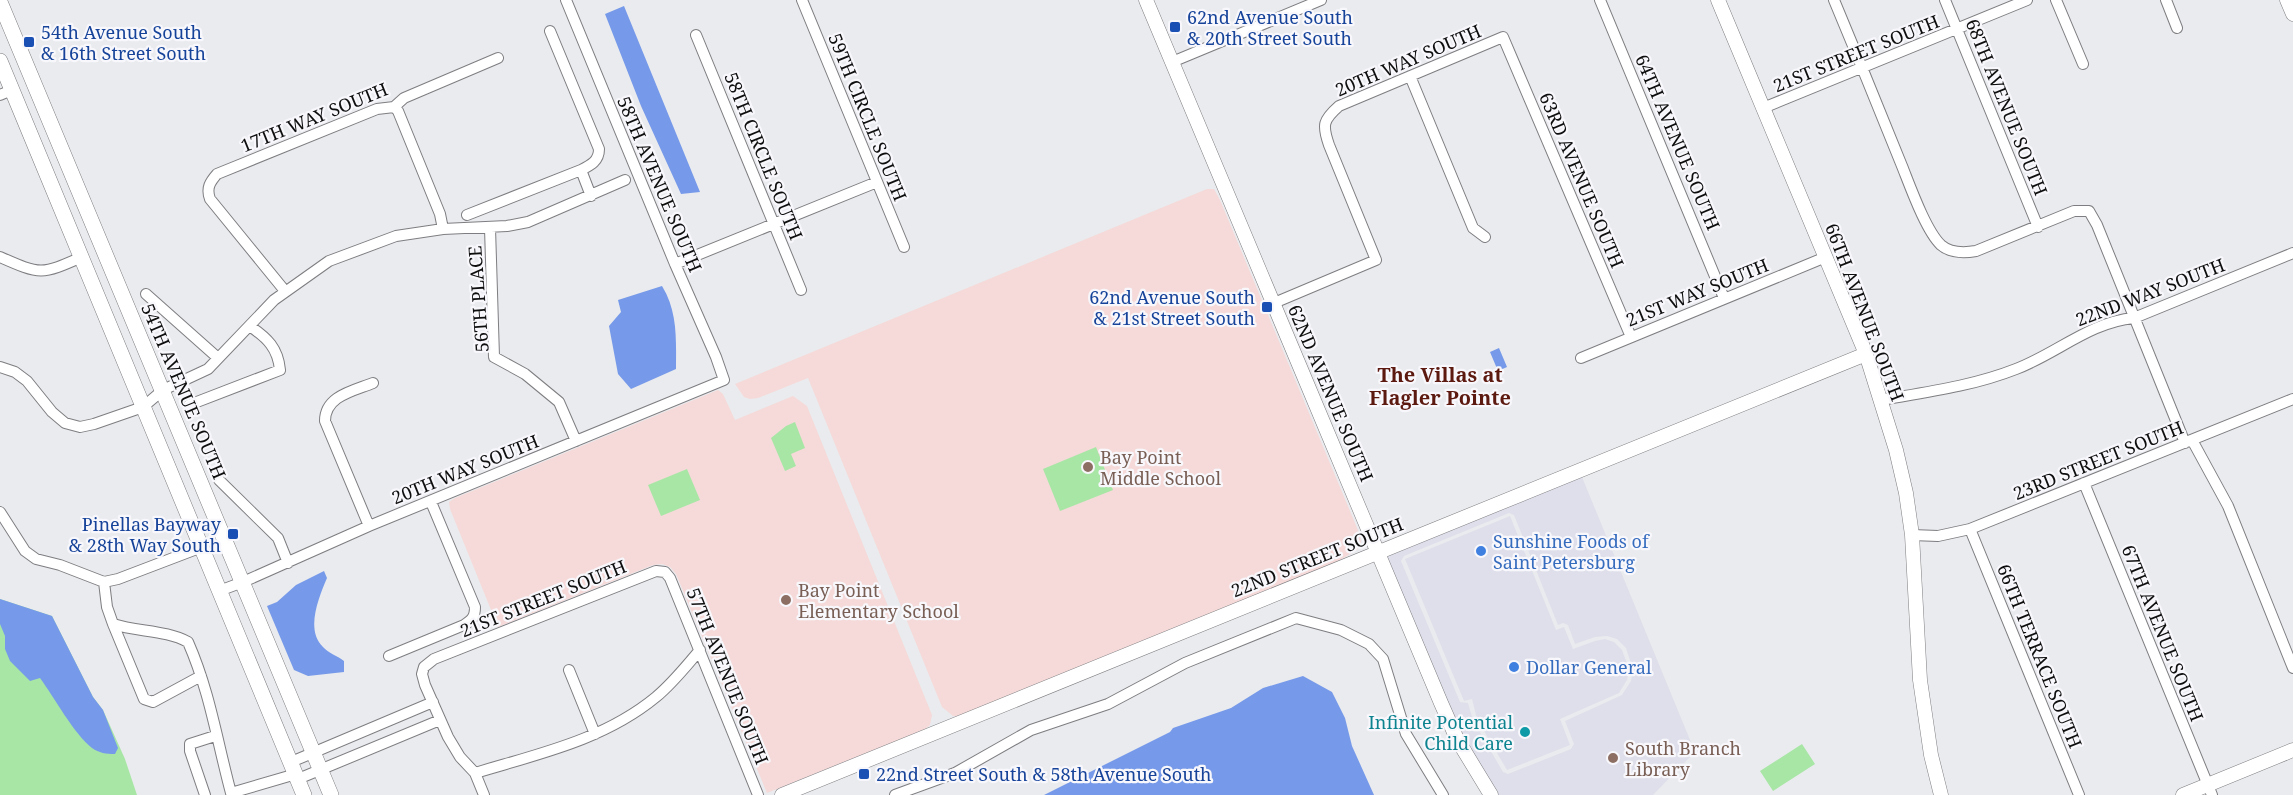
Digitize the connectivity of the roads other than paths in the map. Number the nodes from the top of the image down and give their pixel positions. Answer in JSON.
{"nodes":[{"id":1,"x":566,"y":0,"type":"edge"},
{"id":2,"x":802,"y":0,"type":"edge"},
{"id":3,"x":1146,"y":0,"type":"edge"},
{"id":4,"x":1321,"y":0,"type":"edge"},
{"id":5,"x":1600,"y":0,"type":"edge"},
{"id":6,"x":1718,"y":0,"type":"edge"},
{"id":7,"x":1834,"y":0,"type":"edge"},
{"id":8,"x":1945,"y":0,"type":"edge"},
{"id":9,"x":2028,"y":0,"type":"edge"},
{"id":10,"x":2056,"y":0,"type":"edge"},
{"id":11,"x":2166,"y":0,"type":"edge"},
{"id":12,"x":2287,"y":0,"type":"edge"},
{"id":13,"x":0,"y":2,"type":"edge"},
{"id":14,"x":2293,"y":14,"type":"edge"},
{"id":15,"x":2177,"y":28,"type":"dead end"},
{"id":16,"x":1957,"y":29,"type":"junction"},
{"id":17,"x":550,"y":32,"type":"dead end"},
{"id":18,"x":696,"y":35,"type":"dead end"},
{"id":19,"x":1503,"y":37,"type":"joint"},
{"id":20,"x":498,"y":58,"type":"dead end"},
{"id":21,"x":0,"y":61,"type":"edge"},
{"id":22,"x":1172,"y":62,"type":"junction"},
{"id":23,"x":2083,"y":64,"type":"dead end"},
{"id":24,"x":1862,"y":68,"type":"junction"},
{"id":25,"x":1410,"y":76,"type":"junction"},
{"id":26,"x":6,"y":93,"type":"edge"},
{"id":27,"x":394,"y":107,"type":"junction"},
{"id":28,"x":1763,"y":108,"type":"junction"},
{"id":29,"x":581,"y":170,"type":"junction"},
{"id":30,"x":625,"y":180,"type":"dead end"},
{"id":31,"x":877,"y":182,"type":"junction"},
{"id":32,"x":591,"y":196,"type":"junction"},
{"id":33,"x":467,"y":215,"type":"dead end"},
{"id":34,"x":774,"y":223,"type":"junction"},
{"id":35,"x":2038,"y":227,"type":"junction"},
{"id":36,"x":490,"y":228,"type":"junction"},
{"id":37,"x":443,"y":229,"type":"junction"},
{"id":38,"x":1485,"y":237,"type":"dead end"},
{"id":39,"x":904,"y":248,"type":"dead end"},
{"id":40,"x":2293,"y":253,"type":"edge"},
{"id":41,"x":0,"y":257,"type":"edge"},
{"id":42,"x":82,"y":257,"type":"junction"},
{"id":43,"x":1826,"y":257,"type":"junction"},
{"id":44,"x":675,"y":264,"type":"junction"},
{"id":45,"x":801,"y":290,"type":"dead end"},
{"id":46,"x":285,"y":291,"type":"junction"},
{"id":47,"x":146,"y":294,"type":"dead end"},
{"id":48,"x":1724,"y":298,"type":"junction"},
{"id":49,"x":1274,"y":303,"type":"junction"},
{"id":50,"x":2134,"y":318,"type":"junction"},
{"id":51,"x":251,"y":327,"type":"junction"},
{"id":52,"x":1631,"y":337,"type":"junction"},
{"id":53,"x":1866,"y":354,"type":"junction"},
{"id":54,"x":218,"y":358,"type":"junction"},
{"id":55,"x":1581,"y":358,"type":"dead end"},
{"id":56,"x":0,"y":367,"type":"edge"},
{"id":57,"x":724,"y":380,"type":"joint"},
{"id":58,"x":373,"y":383,"type":"dead end"},
{"id":59,"x":163,"y":390,"type":"junction"},
{"id":60,"x":2293,"y":399,"type":"edge"},
{"id":61,"x":1881,"y":400,"type":"junction"},
{"id":62,"x":189,"y":405,"type":"dead end"},
{"id":63,"x":143,"y":407,"type":"junction"},
{"id":64,"x":576,"y":441,"type":"junction"},
{"id":65,"x":2188,"y":441,"type":"junction"},
{"id":66,"x":219,"y":480,"type":"dead end"},
{"id":67,"x":2084,"y":483,"type":"junction"},
{"id":68,"x":431,"y":502,"type":"junction"},
{"id":69,"x":0,"y":512,"type":"edge"},
{"id":70,"x":369,"y":526,"type":"junction"},
{"id":71,"x":1970,"y":529,"type":"junction"},
{"id":72,"x":1912,"y":535,"type":"junction"},
{"id":73,"x":202,"y":547,"type":"junction"},
{"id":74,"x":1378,"y":552,"type":"junction"},
{"id":75,"x":288,"y":563,"type":"junction"},
{"id":76,"x":665,"y":572,"type":"joint"},
{"id":77,"x":104,"y":582,"type":"junction"},
{"id":78,"x":243,"y":582,"type":"junction"},
{"id":79,"x":219,"y":591,"type":"junction"},
{"id":80,"x":113,"y":624,"type":"junction"},
{"id":81,"x":700,"y":650,"type":"junction"},
{"id":82,"x":389,"y":656,"type":"dead end"},
{"id":83,"x":2293,"y":668,"type":"edge"},
{"id":84,"x":569,"y":670,"type":"dead end"},
{"id":85,"x":201,"y":676,"type":"junction"},
{"id":86,"x":433,"y":702,"type":"junction"},
{"id":87,"x":440,"y":720,"type":"junction"},
{"id":88,"x":595,"y":734,"type":"junction"},
{"id":89,"x":215,"y":736,"type":"junction"},
{"id":90,"x":2293,"y":750,"type":"edge"},
{"id":91,"x":314,"y":752,"type":"junction"},
{"id":92,"x":321,"y":770,"type":"junction"},
{"id":93,"x":295,"y":772,"type":"junction"},
{"id":94,"x":475,"y":773,"type":"junction"},
{"id":95,"x":2210,"y":790,"type":"edge"},
{"id":96,"x":231,"y":794,"type":"edge"},
{"id":97,"x":205,"y":795,"type":"edge"},
{"id":98,"x":304,"y":795,"type":"edge"},
{"id":99,"x":331,"y":795,"type":"edge"},
{"id":100,"x":484,"y":795,"type":"edge"},
{"id":101,"x":758,"y":795,"type":"edge"},
{"id":102,"x":782,"y":795,"type":"edge"},
{"id":103,"x":895,"y":795,"type":"edge"},
{"id":104,"x":1443,"y":795,"type":"edge"},
{"id":105,"x":1491,"y":795,"type":"edge"},
{"id":106,"x":1941,"y":795,"type":"edge"},
{"id":107,"x":2079,"y":795,"type":"edge"},
{"id":108,"x":2183,"y":795,"type":"edge"}],
"edges":[{"from":1,"to":44,"type":"street","name":"58TH AVENUE SOUTH"},
{"from":2,"to":31,"type":"street","name":"59TH CIRCLE SOUTH"},
{"from":3,"to":22,"type":"street","name":"62ND AVENUE SOUTH"},
{"from":4,"to":22,"type":"street"},
{"from":5,"to":48,"type":"street","name":"64TH AVENUE SOUTH"},
{"from":6,"to":28,"type":"street","name":"66TH AVENUE SOUTH"},
{"from":7,"to":24,"type":"street"},
{"from":8,"to":16,"type":"street","name":"68TH AVENUE SOUTH"},
{"from":9,"to":16,"type":"street","name":"21ST STREET SOUTH"},
{"from":10,"to":23,"type":"street"},
{"from":11,"to":15,"type":"street"},
{"from":12,"to":14,"type":"street"},
{"from":13,"to":59,"type":"main road","name":"54TH AVENUE SOUTH"},
{"from":16,"to":24,"type":"street","name":"21ST STREET SOUTH"},
{"from":16,"to":35,"type":"street","name":"68TH AVENUE SOUTH"},
{"from":17,"to":29,"type":"street"},
{"from":18,"to":34,"type":"street","name":"58TH CIRCLE SOUTH"},
{"from":19,"to":25,"type":"street","name":"20TH WAY SOUTH"},
{"from":19,"to":52,"type":"street","name":"63RD AVENUE SOUTH"},
{"from":20,"to":27,"type":"street","name":"17TH WAY SOUTH"},
{"from":21,"to":26,"type":"main road"},
{"from":22,"to":49,"type":"street","name":"62ND AVENUE SOUTH"},
{"from":24,"to":28,"type":"street","name":"21ST STREET SOUTH"},
{"from":24,"to":35,"type":"street"},
{"from":25,"to":38,"type":"street"},
{"from":25,"to":49,"type":"street","name":"20TH WAY SOUTH"},
{"from":26,"to":42,"type":"main road"},
{"from":27,"to":37,"type":"street"},
{"from":27,"to":46,"type":"street","name":"17TH WAY SOUTH"},
{"from":28,"to":43,"type":"street","name":"66TH AVENUE SOUTH"},
{"from":29,"to":32,"type":"street"},
{"from":29,"to":33,"type":"street"},
{"from":30,"to":32,"type":"street"},
{"from":31,"to":34,"type":"street"},
{"from":31,"to":39,"type":"street","name":"59TH CIRCLE SOUTH"},
{"from":32,"to":36,"type":"street"},
{"from":34,"to":44,"type":"street"},
{"from":34,"to":45,"type":"street","name":"58TH CIRCLE SOUTH"},
{"from":35,"to":50,"type":"street"},
{"from":36,"to":37,"type":"street"},
{"from":36,"to":64,"type":"street","name":"56TH PLACE"},
{"from":37,"to":46,"type":"street"},
{"from":40,"to":50,"type":"street","name":"22ND WAY SOUTH"},
{"from":41,"to":42,"type":"street"},
{"from":42,"to":63,"type":"main road"},
{"from":43,"to":48,"type":"street","name":"21ST WAY SOUTH"},
{"from":43,"to":53,"type":"street","name":"66TH AVENUE SOUTH"},
{"from":44,"to":57,"type":"street","name":"58TH AVENUE SOUTH"},
{"from":46,"to":51,"type":"street"},
{"from":47,"to":54,"type":"street"},
{"from":48,"to":52,"type":"street","name":"21ST WAY SOUTH"},
{"from":49,"to":74,"type":"street","name":"62ND AVENUE SOUTH"},
{"from":50,"to":61,"type":"street","name":"22ND WAY SOUTH"},
{"from":50,"to":65,"type":"street"},
{"from":51,"to":54,"type":"street"},
{"from":51,"to":62,"type":"street"},
{"from":52,"to":55,"type":"street","name":"21ST WAY SOUTH"},
{"from":53,"to":61,"type":"street","name":"66TH AVENUE SOUTH"},
{"from":53,"to":74,"type":"street","name":"22ND STREET SOUTH"},
{"from":54,"to":59,"type":"street"},
{"from":56,"to":63,"type":"street"},
{"from":57,"to":64,"type":"street","name":"20TH WAY SOUTH"},
{"from":58,"to":70,"type":"street"},
{"from":59,"to":63,"type":"street"},
{"from":59,"to":78,"type":"main road","name":"54TH AVENUE SOUTH"},
{"from":60,"to":65,"type":"street","name":"23RD STREET SOUTH"},
{"from":61,"to":72,"type":"street","name":"66TH AVENUE SOUTH"},
{"from":63,"to":73,"type":"main road"},
{"from":64,"to":68,"type":"street","name":"20TH WAY SOUTH"},
{"from":65,"to":67,"type":"street","name":"23RD STREET SOUTH"},
{"from":65,"to":83,"type":"street"},
{"from":66,"to":75,"type":"street"},
{"from":67,"to":71,"type":"street","name":"23RD STREET SOUTH"},
{"from":67,"to":95,"type":"street","name":"67TH AVENUE SOUTH"},
{"from":68,"to":70,"type":"street","name":"20TH WAY SOUTH"},
{"from":68,"to":82,"type":"street"},
{"from":69,"to":77,"type":"street"},
{"from":70,"to":75,"type":"street","name":"20TH WAY SOUTH"},
{"from":71,"to":72,"type":"street","name":"23RD STREET SOUTH"},
{"from":71,"to":107,"type":"street","name":"66TH TERRACE SOUTH"},
{"from":72,"to":106,"type":"street","name":"66TH AVENUE SOUTH"},
{"from":73,"to":77,"type":"street"},
{"from":73,"to":79,"type":"main road"},
{"from":74,"to":102,"type":"street","name":"22ND STREET SOUTH"},
{"from":74,"to":105,"type":"street","name":"62ND AVENUE SOUTH"},
{"from":75,"to":78,"type":"street","name":"20TH WAY SOUTH"},
{"from":76,"to":81,"type":"street","name":"57TH AVENUE SOUTH"},
{"from":76,"to":86,"type":"street","name":"21ST STREET SOUTH"},
{"from":77,"to":80,"type":"street"},
{"from":78,"to":79,"type":"street","name":"20TH WAY SOUTH"},
{"from":78,"to":91,"type":"main road","name":"54TH AVENUE SOUTH"},
{"from":79,"to":93,"type":"main road"},
{"from":80,"to":85,"type":"street"},
{"from":80,"to":85,"type":"street"},
{"from":81,"to":88,"type":"street"},
{"from":81,"to":101,"type":"street","name":"57TH AVENUE SOUTH"},
{"from":84,"to":88,"type":"street"},
{"from":85,"to":89,"type":"street"},
{"from":86,"to":87,"type":"street"},
{"from":86,"to":91,"type":"street"},
{"from":87,"to":92,"type":"street"},
{"from":87,"to":94,"type":"street"},
{"from":88,"to":94,"type":"street"},
{"from":89,"to":96,"type":"street"},
{"from":89,"to":97,"type":"street"},
{"from":90,"to":95,"type":"street"},
{"from":91,"to":92,"type":"main road","name":"54TH AVENUE SOUTH"},
{"from":91,"to":93,"type":"street"},
{"from":92,"to":93,"type":"street"},
{"from":92,"to":99,"type":"main road","name":"54TH AVENUE SOUTH"},
{"from":93,"to":96,"type":"street"},
{"from":93,"to":98,"type":"main road"},
{"from":94,"to":100,"type":"street"},
{"from":95,"to":108,"type":"street"},
{"from":103,"to":104,"type":"street"}]}
